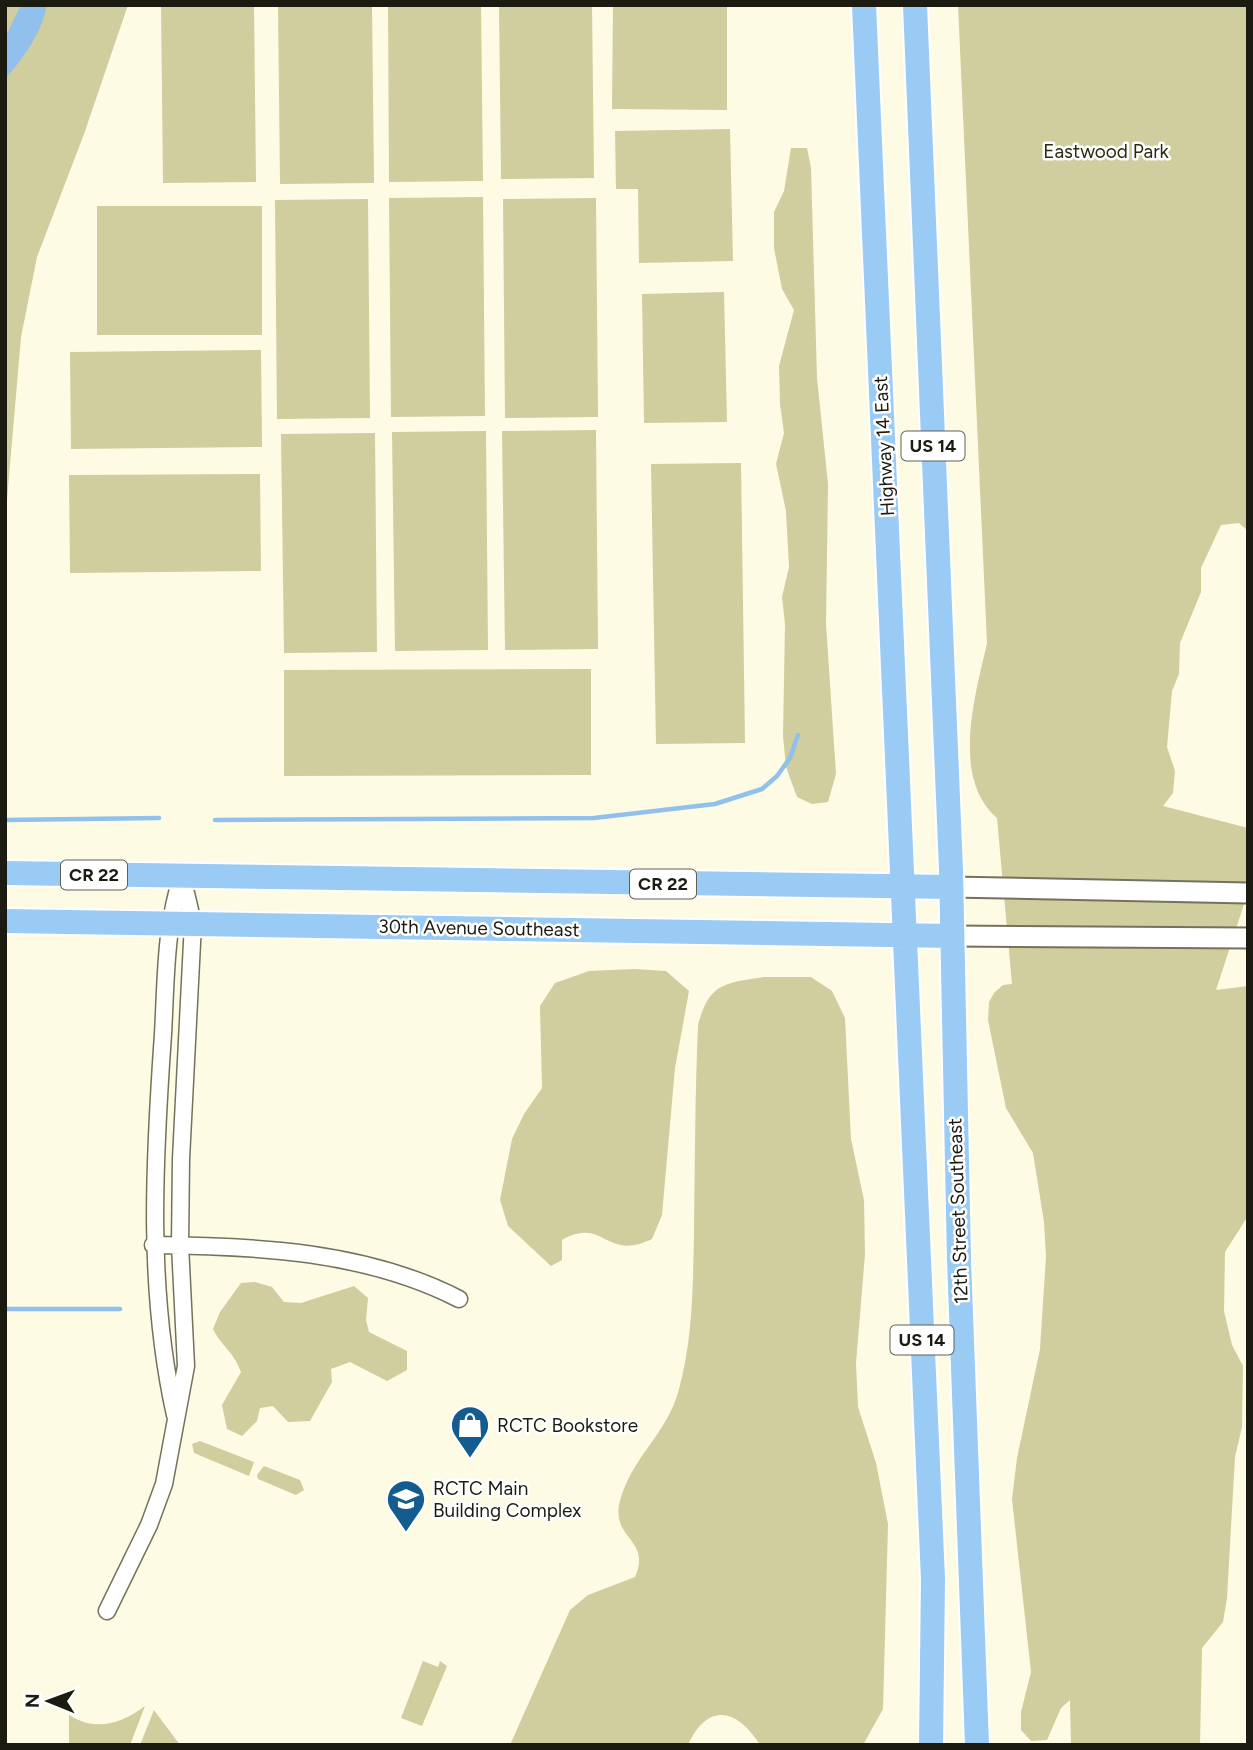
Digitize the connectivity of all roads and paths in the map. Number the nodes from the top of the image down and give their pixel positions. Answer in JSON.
{"nodes":[{"id":1,"x":864,"y":5,"type":"edge"},
{"id":2,"x":915,"y":5,"type":"edge"},
{"id":3,"x":5,"y":873,"type":"edge"},
{"id":4,"x":182,"y":876,"type":"junction"},
{"id":5,"x":902,"y":887,"type":"junction"},
{"id":6,"x":951,"y":887,"type":"junction"},
{"id":7,"x":1248,"y":893,"type":"edge"},
{"id":8,"x":5,"y":921,"type":"edge"},
{"id":9,"x":182,"y":923,"type":"junction"},
{"id":10,"x":903,"y":935,"type":"junction"},
{"id":11,"x":952,"y":936,"type":"junction"},
{"id":12,"x":1248,"y":938,"type":"edge"},
{"id":13,"x":153,"y":1245,"type":"junction"},
{"id":14,"x":180,"y":1245,"type":"junction"},
{"id":15,"x":459,"y":1298,"type":"dead end"},
{"id":16,"x":176,"y":1421,"type":"junction"},
{"id":17,"x":107,"y":1611,"type":"dead end"},
{"id":18,"x":931,"y":1745,"type":"edge"},
{"id":19,"x":977,"y":1745,"type":"edge"}],
"edges":[{"from":1,"to":5,"type":"main road","name":"Highway 14 East","number":"US 14"},
{"from":2,"to":6,"type":"main road","number":"US 14"},
{"from":3,"to":4,"type":"main road","number":"CR 22"},
{"from":4,"to":5,"type":"main road","number":"CR 22"},
{"from":4,"to":9,"type":"street"},
{"from":5,"to":6,"type":"main road","number":"CR 22"},
{"from":5,"to":10,"type":"main road","number":"US 14"},
{"from":6,"to":7,"type":"street"},
{"from":6,"to":11,"type":"main road","name":"12th Street Southeast","number":"US 14"},
{"from":8,"to":9,"type":"main road","name":"30th Avenue Southeast"},
{"from":9,"to":10,"type":"main road","name":"30th Avenue Southeast"},
{"from":9,"to":13,"type":"street"},
{"from":9,"to":14,"type":"street"},
{"from":10,"to":11,"type":"main road","name":"30th Avenue Southeast"},
{"from":10,"to":18,"type":"main road","number":"US 14"},
{"from":11,"to":12,"type":"street"},
{"from":11,"to":19,"type":"main road","name":"12th Street Southeast","number":"US 14"},
{"from":13,"to":14,"type":"street"},
{"from":13,"to":16,"type":"street"},
{"from":14,"to":15,"type":"street"},
{"from":14,"to":16,"type":"street"},
{"from":16,"to":17,"type":"street"}]}
